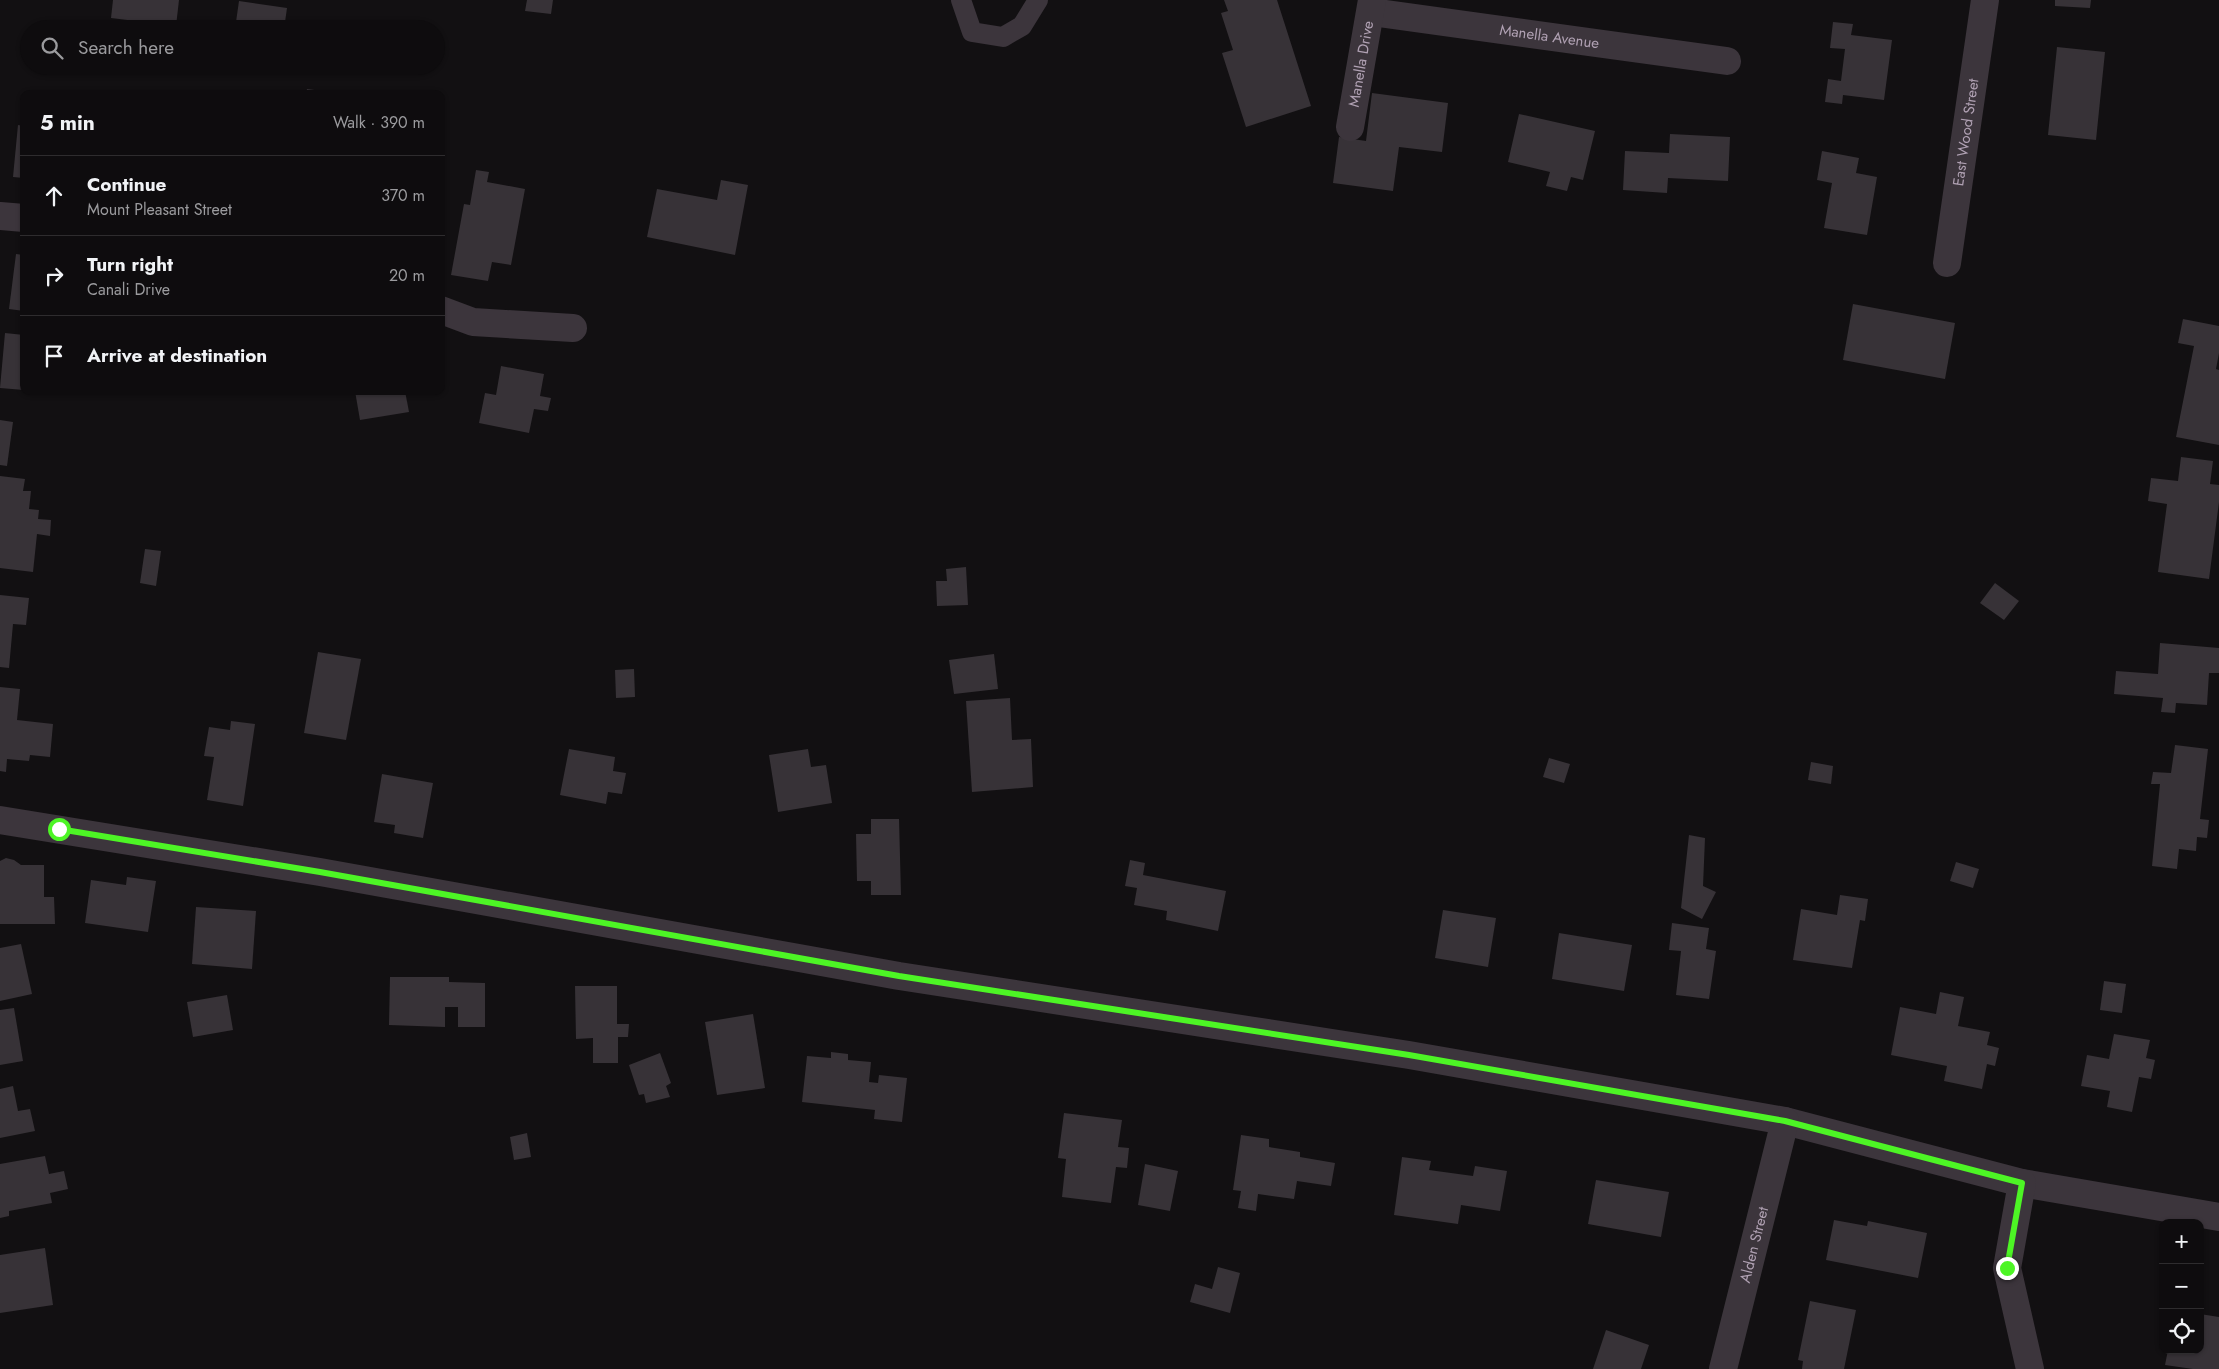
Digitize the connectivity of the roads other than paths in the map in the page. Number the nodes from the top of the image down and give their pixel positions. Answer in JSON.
{"nodes":[{"id":1,"x":961,"y":0,"type":"edge"},
{"id":2,"x":1038,"y":0,"type":"edge"},
{"id":3,"x":1985,"y":0,"type":"edge"},
{"id":4,"x":1372,"y":6,"type":"edge"},
{"id":5,"x":1727,"y":61,"type":"dead end"},
{"id":6,"x":1350,"y":127,"type":"dead end"},
{"id":7,"x":0,"y":216,"type":"edge"},
{"id":8,"x":20,"y":218,"type":"edge"},
{"id":9,"x":1947,"y":263,"type":"dead end"},
{"id":10,"x":445,"y":312,"type":"edge"},
{"id":11,"x":573,"y":328,"type":"dead end"},
{"id":12,"x":0,"y":820,"type":"edge"},
{"id":13,"x":1785,"y":1121,"type":"junction"},
{"id":14,"x":2022,"y":1183,"type":"junction"},
{"id":15,"x":2219,"y":1218,"type":"edge"},
{"id":16,"x":1724,"y":1369,"type":"edge"},
{"id":17,"x":2030,"y":1369,"type":"edge"}],
"edges":[{"from":1,"to":2,"type":"lane"},
{"from":3,"to":9,"type":"street","name":"East Wood Street"},
{"from":4,"to":5,"type":"street","name":"Manella Avenue"},
{"from":4,"to":6,"type":"street","name":"Manella Drive"},
{"from":7,"to":8,"type":"street"},
{"from":10,"to":11,"type":"street"},
{"from":12,"to":13,"type":"street"},
{"from":13,"to":14,"type":"street"},
{"from":13,"to":16,"type":"street","name":"Alden Street"},
{"from":14,"to":15,"type":"street"},
{"from":14,"to":17,"type":"street"}]}
